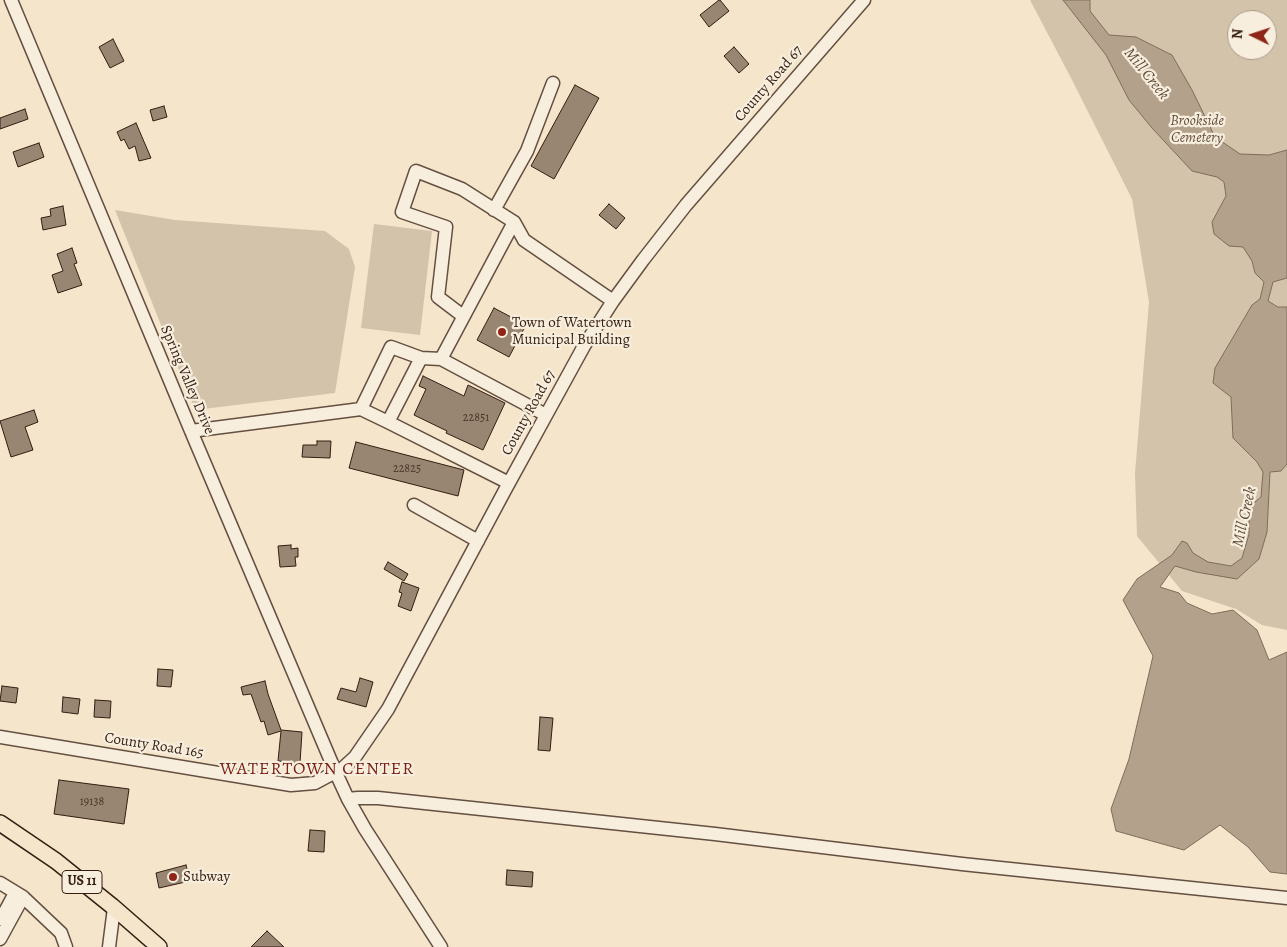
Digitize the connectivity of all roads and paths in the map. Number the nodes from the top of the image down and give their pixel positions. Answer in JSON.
{"nodes":[{"id":1,"x":11,"y":0,"type":"edge"},
{"id":2,"x":864,"y":0,"type":"edge"},
{"id":3,"x":553,"y":83,"type":"dead end"},
{"id":4,"x":494,"y":210,"type":"junction"},
{"id":5,"x":514,"y":222,"type":"junction"},
{"id":6,"x":613,"y":301,"type":"junction"},
{"id":7,"x":463,"y":316,"type":"junction"},
{"id":8,"x":420,"y":358,"type":"junction"},
{"id":9,"x":441,"y":359,"type":"junction"},
{"id":10,"x":361,"y":409,"type":"junction"},
{"id":11,"x":546,"y":415,"type":"junction"},
{"id":12,"x":388,"y":422,"type":"junction"},
{"id":13,"x":190,"y":431,"type":"junction"},
{"id":14,"x":509,"y":483,"type":"junction"},
{"id":15,"x":414,"y":505,"type":"dead end"},
{"id":16,"x":478,"y":541,"type":"junction"},
{"id":17,"x":0,"y":737,"type":"edge"},
{"id":18,"x":336,"y":773,"type":"junction"},
{"id":19,"x":348,"y":799,"type":"junction"},
{"id":20,"x":0,"y":823,"type":"edge"},
{"id":21,"x":0,"y":883,"type":"edge"},
{"id":22,"x":19,"y":895,"type":"junction"},
{"id":23,"x":1287,"y":898,"type":"edge"},
{"id":24,"x":114,"y":908,"type":"junction"},
{"id":25,"x":1,"y":919,"type":"edge"},
{"id":26,"x":0,"y":939,"type":"edge"},
{"id":27,"x":66,"y":947,"type":"edge"},
{"id":28,"x":109,"y":947,"type":"edge"},
{"id":29,"x":159,"y":947,"type":"edge"},
{"id":30,"x":441,"y":947,"type":"edge"}],
"edges":[{"from":1,"to":13,"type":"street","name":"Spring Valley Drive"},
{"from":2,"to":6,"type":"street","name":"County Road 67"},
{"from":3,"to":4,"type":"street"},
{"from":4,"to":5,"type":"street"},
{"from":4,"to":7,"type":"street"},
{"from":5,"to":6,"type":"street"},
{"from":5,"to":7,"type":"street"},
{"from":6,"to":11,"type":"street","name":"County Road 67"},
{"from":7,"to":9,"type":"street"},
{"from":8,"to":9,"type":"street"},
{"from":8,"to":10,"type":"street"},
{"from":8,"to":12,"type":"street"},
{"from":9,"to":11,"type":"street"},
{"from":10,"to":12,"type":"street"},
{"from":10,"to":13,"type":"street"},
{"from":11,"to":14,"type":"street","name":"County Road 67"},
{"from":12,"to":14,"type":"street"},
{"from":13,"to":18,"type":"street","name":"Spring Valley Drive"},
{"from":14,"to":16,"type":"street","name":"County Road 67"},
{"from":15,"to":16,"type":"street"},
{"from":16,"to":18,"type":"street","name":"County Road 67"},
{"from":17,"to":18,"type":"street","name":"County Road 165"},
{"from":18,"to":19,"type":"street"},
{"from":19,"to":23,"type":"street"},
{"from":19,"to":30,"type":"street"},
{"from":20,"to":24,"type":"main road","number":"US 11"},
{"from":21,"to":22,"type":"street"},
{"from":22,"to":25,"type":"street"},
{"from":22,"to":26,"type":"street"},
{"from":22,"to":27,"type":"street"},
{"from":24,"to":28,"type":"street"},
{"from":24,"to":29,"type":"main road","number":"US 11"}]}
